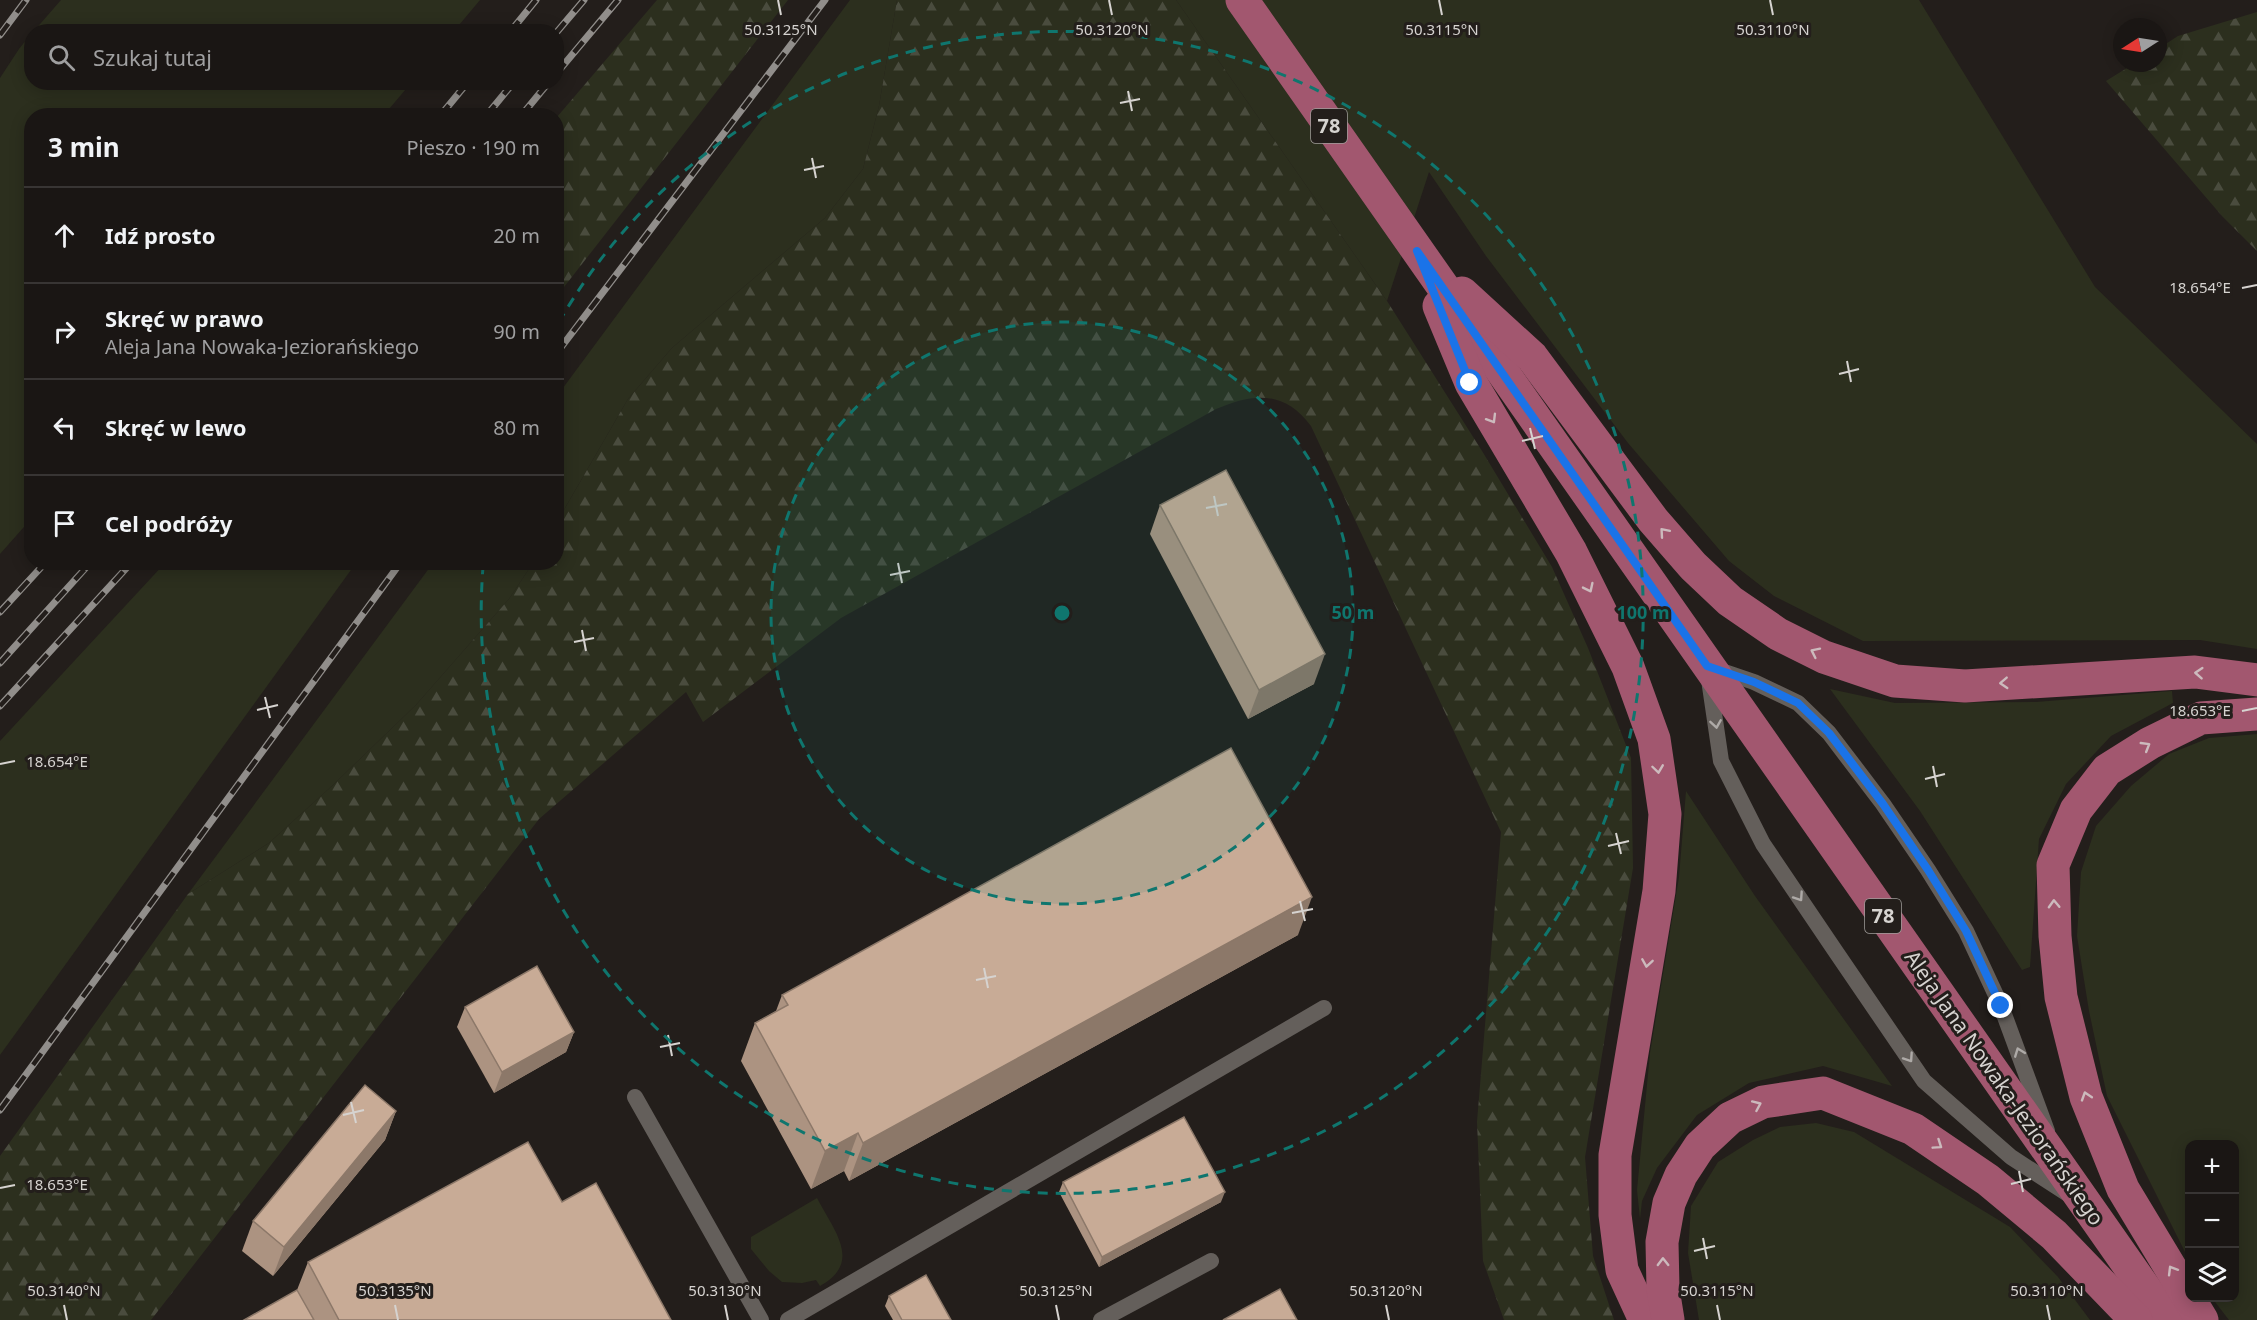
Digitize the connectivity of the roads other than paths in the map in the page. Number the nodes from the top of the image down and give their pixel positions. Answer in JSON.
{"nodes":[{"id":1,"x":1242,"y":0,"type":"edge"},
{"id":2,"x":1417,"y":251,"type":"junction"},
{"id":3,"x":1707,"y":666,"type":"junction"},
{"id":4,"x":2257,"y":680,"type":"edge"},
{"id":5,"x":2257,"y":714,"type":"edge"},
{"id":6,"x":1324,"y":1008,"type":"dead end"},
{"id":7,"x":635,"y":1097,"type":"dead end"},
{"id":8,"x":2059,"y":1166,"type":"junction"},
{"id":9,"x":2087,"y":1207,"type":"junction"},
{"id":10,"x":1211,"y":1261,"type":"dead end"},
{"id":11,"x":761,"y":1320,"type":"edge"},
{"id":12,"x":788,"y":1320,"type":"edge"},
{"id":13,"x":1101,"y":1320,"type":"edge"},
{"id":14,"x":1645,"y":1320,"type":"edge"},
{"id":15,"x":1668,"y":1320,"type":"edge"},
{"id":16,"x":2136,"y":1320,"type":"edge"},
{"id":17,"x":2167,"y":1320,"type":"edge"},
{"id":18,"x":2202,"y":1320,"type":"edge"}],
"edges":[{"from":1,"to":2,"type":"main road","name":"Aleja Jana Nowaka-Jeziorańskiego","number":"78"},
{"from":2,"to":3,"type":"main road","name":"Aleja Jana Nowaka-Jeziorańskiego","number":"78"},
{"from":4,"to":2,"type":"main road","one_way":true},
{"from":2,"to":14,"type":"main road","one_way":true},
{"from":3,"to":8,"type":"main road","name":"Aleja Jana Nowaka-Jeziorańskiego","number":"78"},
{"from":8,"to":3,"type":"lane","one_way":true},
{"from":3,"to":9,"type":"lane","one_way":true},
{"from":18,"to":5,"type":"main road","one_way":true},
{"from":6,"to":12,"type":"lane"},
{"from":7,"to":11,"type":"lane"},
{"from":8,"to":9,"type":"main road","name":"Aleja Jana Nowaka-Jeziorańskiego","number":"78"},
{"from":9,"to":17,"type":"main road","name":"Aleja Jana Nowaka-Jeziorańskiego","number":"78"},
{"from":10,"to":13,"type":"lane"},
{"from":15,"to":16,"type":"main road","one_way":true}]}
